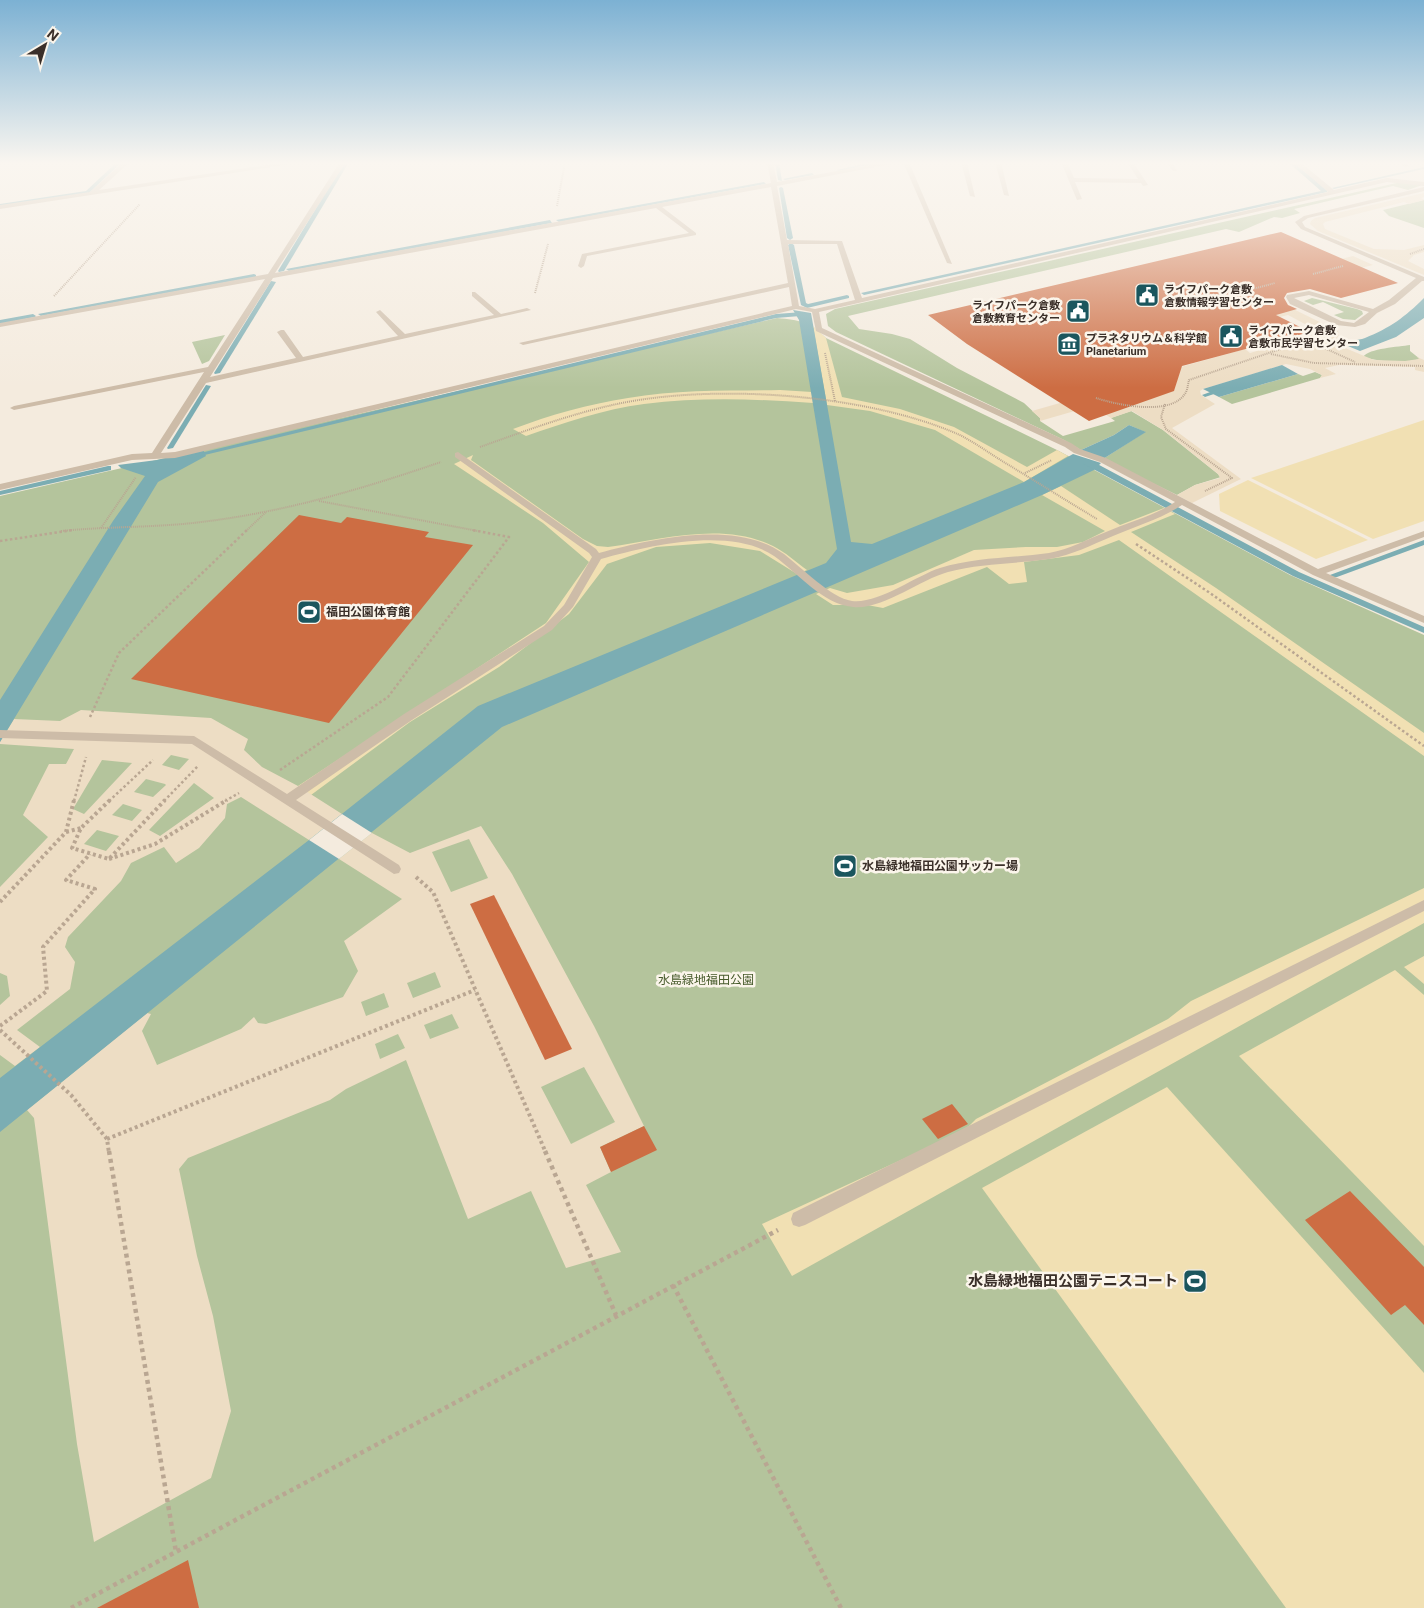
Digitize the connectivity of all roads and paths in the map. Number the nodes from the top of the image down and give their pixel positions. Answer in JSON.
{"nodes":[{"id":1,"x":109,"y":237,"type":"edge"},
{"id":2,"x":294,"y":237,"type":"edge"},
{"id":3,"x":487,"y":237,"type":"edge"},
{"id":4,"x":678,"y":237,"type":"edge"},
{"id":5,"x":784,"y":237,"type":"edge"},
{"id":6,"x":939,"y":237,"type":"edge"},
{"id":7,"x":1140,"y":237,"type":"edge"},
{"id":8,"x":1324,"y":237,"type":"edge"},
{"id":9,"x":785,"y":242,"type":"junction"},
{"id":10,"x":1374,"y":258,"type":"junction"},
{"id":11,"x":950,"y":263,"type":"dead end"},
{"id":12,"x":581,"y":266,"type":"dead end"},
{"id":13,"x":1310,"y":275,"type":"dead end"},
{"id":14,"x":268,"y":277,"type":"junction"},
{"id":15,"x":1423,"y":278,"type":"edge"},
{"id":16,"x":1282,"y":282,"type":"dead end"},
{"id":17,"x":792,"y":284,"type":"junction"},
{"id":18,"x":475,"y":294,"type":"dead end"},
{"id":19,"x":859,"y":301,"type":"junction"},
{"id":20,"x":796,"y":307,"type":"junction"},
{"id":21,"x":1279,"y":308,"type":"dead end"},
{"id":22,"x":527,"y":310,"type":"dead end"},
{"id":23,"x":814,"y":311,"type":"junction"},
{"id":24,"x":1374,"y":311,"type":"junction"},
{"id":25,"x":380,"y":312,"type":"dead end"},
{"id":26,"x":499,"y":316,"type":"junction"},
{"id":27,"x":38,"y":318,"type":"junction"},
{"id":28,"x":0,"y":325,"type":"edge"},
{"id":29,"x":819,"y":329,"type":"junction"},
{"id":30,"x":281,"y":332,"type":"dead end"},
{"id":31,"x":1324,"y":334,"type":"dead end"},
{"id":32,"x":403,"y":337,"type":"junction"},
{"id":33,"x":1308,"y":341,"type":"junction"},
{"id":34,"x":523,"y":343,"type":"dead end"},
{"id":35,"x":1268,"y":354,"type":"junction"},
{"id":36,"x":300,"y":360,"type":"junction"},
{"id":37,"x":1358,"y":363,"type":"junction"},
{"id":38,"x":1424,"y":366,"type":"edge"},
{"id":39,"x":210,"y":369,"type":"junction"},
{"id":40,"x":202,"y":381,"type":"junction"},
{"id":41,"x":1096,"y":398,"type":"dead end"},
{"id":42,"x":836,"y":401,"type":"junction"},
{"id":43,"x":1165,"y":404,"type":"junction"},
{"id":44,"x":14,"y":408,"type":"dead end"},
{"id":45,"x":1074,"y":449,"type":"junction"},
{"id":46,"x":155,"y":456,"type":"junction"},
{"id":47,"x":458,"y":456,"type":"junction"},
{"id":48,"x":113,"y":462,"type":"junction"},
{"id":49,"x":1025,"y":474,"type":"junction"},
{"id":50,"x":0,"y":487,"type":"edge"},
{"id":51,"x":316,"y":501,"type":"junction"},
{"id":52,"x":1182,"y":502,"type":"junction"},
{"id":53,"x":267,"y":512,"type":"junction"},
{"id":54,"x":100,"y":528,"type":"junction"},
{"id":55,"x":1116,"y":531,"type":"junction"},
{"id":56,"x":1424,"y":534,"type":"edge"},
{"id":57,"x":0,"y":541,"type":"edge"},
{"id":58,"x":597,"y":557,"type":"junction"},
{"id":59,"x":1317,"y":572,"type":"junction"},
{"id":60,"x":1424,"y":620,"type":"edge"},
{"id":61,"x":2,"y":734,"type":"edge"},
{"id":62,"x":80,"y":736,"type":"junction"},
{"id":63,"x":1424,"y":746,"type":"edge"},
{"id":64,"x":87,"y":751,"type":"dead end"},
{"id":65,"x":156,"y":756,"type":"dead end"},
{"id":66,"x":202,"y":762,"type":"dead end"},
{"id":67,"x":260,"y":783,"type":"junction"},
{"id":68,"x":242,"y":792,"type":"dead end"},
{"id":69,"x":287,"y":800,"type":"junction"},
{"id":70,"x":81,"y":828,"type":"junction"},
{"id":71,"x":66,"y":832,"type":"junction"},
{"id":72,"x":90,"y":854,"type":"junction"},
{"id":73,"x":109,"y":860,"type":"junction"},
{"id":74,"x":394,"y":869,"type":"joint"},
{"id":75,"x":0,"y":902,"type":"edge"},
{"id":76,"x":1424,"y":905,"type":"edge"},
{"id":77,"x":475,"y":990,"type":"junction"},
{"id":78,"x":0,"y":1026,"type":"edge"},
{"id":79,"x":0,"y":1030,"type":"edge"},
{"id":80,"x":107,"y":1139,"type":"junction"},
{"id":81,"x":798,"y":1219,"type":"joint"},
{"id":82,"x":673,"y":1286,"type":"junction"},
{"id":83,"x":616,"y":1315,"type":"junction"},
{"id":84,"x":176,"y":1552,"type":"junction"},
{"id":85,"x":71,"y":1608,"type":"edge"},
{"id":86,"x":841,"y":1608,"type":"edge"}],
"edges":[{"from":1,"to":27,"type":"path"},
{"from":2,"to":14,"type":"street"},
{"from":3,"to":14,"type":"street"},
{"from":4,"to":12,"type":"street"},
{"from":5,"to":9,"type":"street"},
{"from":6,"to":11,"type":"street"},
{"from":7,"to":19,"type":"street"},
{"from":8,"to":10,"type":"street"},
{"from":9,"to":17,"type":"street"},
{"from":9,"to":19,"type":"street"},
{"from":10,"to":13,"type":"path"},
{"from":10,"to":15,"type":"street"},
{"from":14,"to":27,"type":"street"},
{"from":14,"to":39,"type":"street"},
{"from":15,"to":24,"type":"street"},
{"from":16,"to":21,"type":"path"},
{"from":17,"to":20,"type":"street"},
{"from":17,"to":34,"type":"street"},
{"from":18,"to":26,"type":"street"},
{"from":19,"to":23,"type":"street"},
{"from":20,"to":23,"type":"street"},
{"from":20,"to":46,"type":"street"},
{"from":22,"to":26,"type":"street"},
{"from":23,"to":29,"type":"street"},
{"from":24,"to":24,"type":"street"},
{"from":25,"to":32,"type":"street"},
{"from":26,"to":32,"type":"street"},
{"from":27,"to":28,"type":"street"},
{"from":29,"to":42,"type":"path"},
{"from":29,"to":45,"type":"street"},
{"from":30,"to":36,"type":"street"},
{"from":31,"to":33,"type":"path"},
{"from":32,"to":36,"type":"street"},
{"from":33,"to":35,"type":"path"},
{"from":33,"to":37,"type":"path"},
{"from":35,"to":37,"type":"path"},
{"from":35,"to":43,"type":"path"},
{"from":36,"to":40,"type":"street"},
{"from":37,"to":38,"type":"path"},
{"from":39,"to":40,"type":"street"},
{"from":39,"to":44,"type":"street"},
{"from":40,"to":46,"type":"street"},
{"from":41,"to":43,"type":"path"},
{"from":42,"to":47,"type":"path"},
{"from":42,"to":49,"type":"path"},
{"from":43,"to":52,"type":"path"},
{"from":45,"to":49,"type":"path"},
{"from":45,"to":52,"type":"street"},
{"from":46,"to":48,"type":"street"},
{"from":47,"to":51,"type":"path"},
{"from":47,"to":58,"type":"street"},
{"from":48,"to":50,"type":"street"},
{"from":48,"to":54,"type":"path"},
{"from":49,"to":55,"type":"path"},
{"from":51,"to":53,"type":"path"},
{"from":51,"to":67,"type":"path"},
{"from":52,"to":55,"type":"street"},
{"from":52,"to":59,"type":"street"},
{"from":53,"to":54,"type":"path"},
{"from":53,"to":62,"type":"path"},
{"from":54,"to":57,"type":"path"},
{"from":55,"to":58,"type":"street"},
{"from":55,"to":63,"type":"path"},
{"from":56,"to":59,"type":"street"},
{"from":58,"to":69,"type":"street"},
{"from":59,"to":60,"type":"street"},
{"from":61,"to":62,"type":"street"},
{"from":62,"to":67,"type":"street"},
{"from":64,"to":71,"type":"path"},
{"from":65,"to":70,"type":"path"},
{"from":66,"to":73,"type":"path"},
{"from":67,"to":69,"type":"street"},
{"from":68,"to":73,"type":"path"},
{"from":69,"to":74,"type":"street"},
{"from":70,"to":71,"type":"path"},
{"from":70,"to":72,"type":"path"},
{"from":71,"to":75,"type":"path"},
{"from":72,"to":73,"type":"path"},
{"from":72,"to":78,"type":"path"},
{"from":74,"to":77,"type":"path"},
{"from":76,"to":81,"type":"street"},
{"from":77,"to":80,"type":"path"},
{"from":77,"to":83,"type":"path"},
{"from":79,"to":80,"type":"path"},
{"from":80,"to":84,"type":"path"},
{"from":81,"to":82,"type":"path"},
{"from":82,"to":83,"type":"path"},
{"from":82,"to":86,"type":"path"},
{"from":83,"to":84,"type":"path"},
{"from":84,"to":85,"type":"path"}]}
